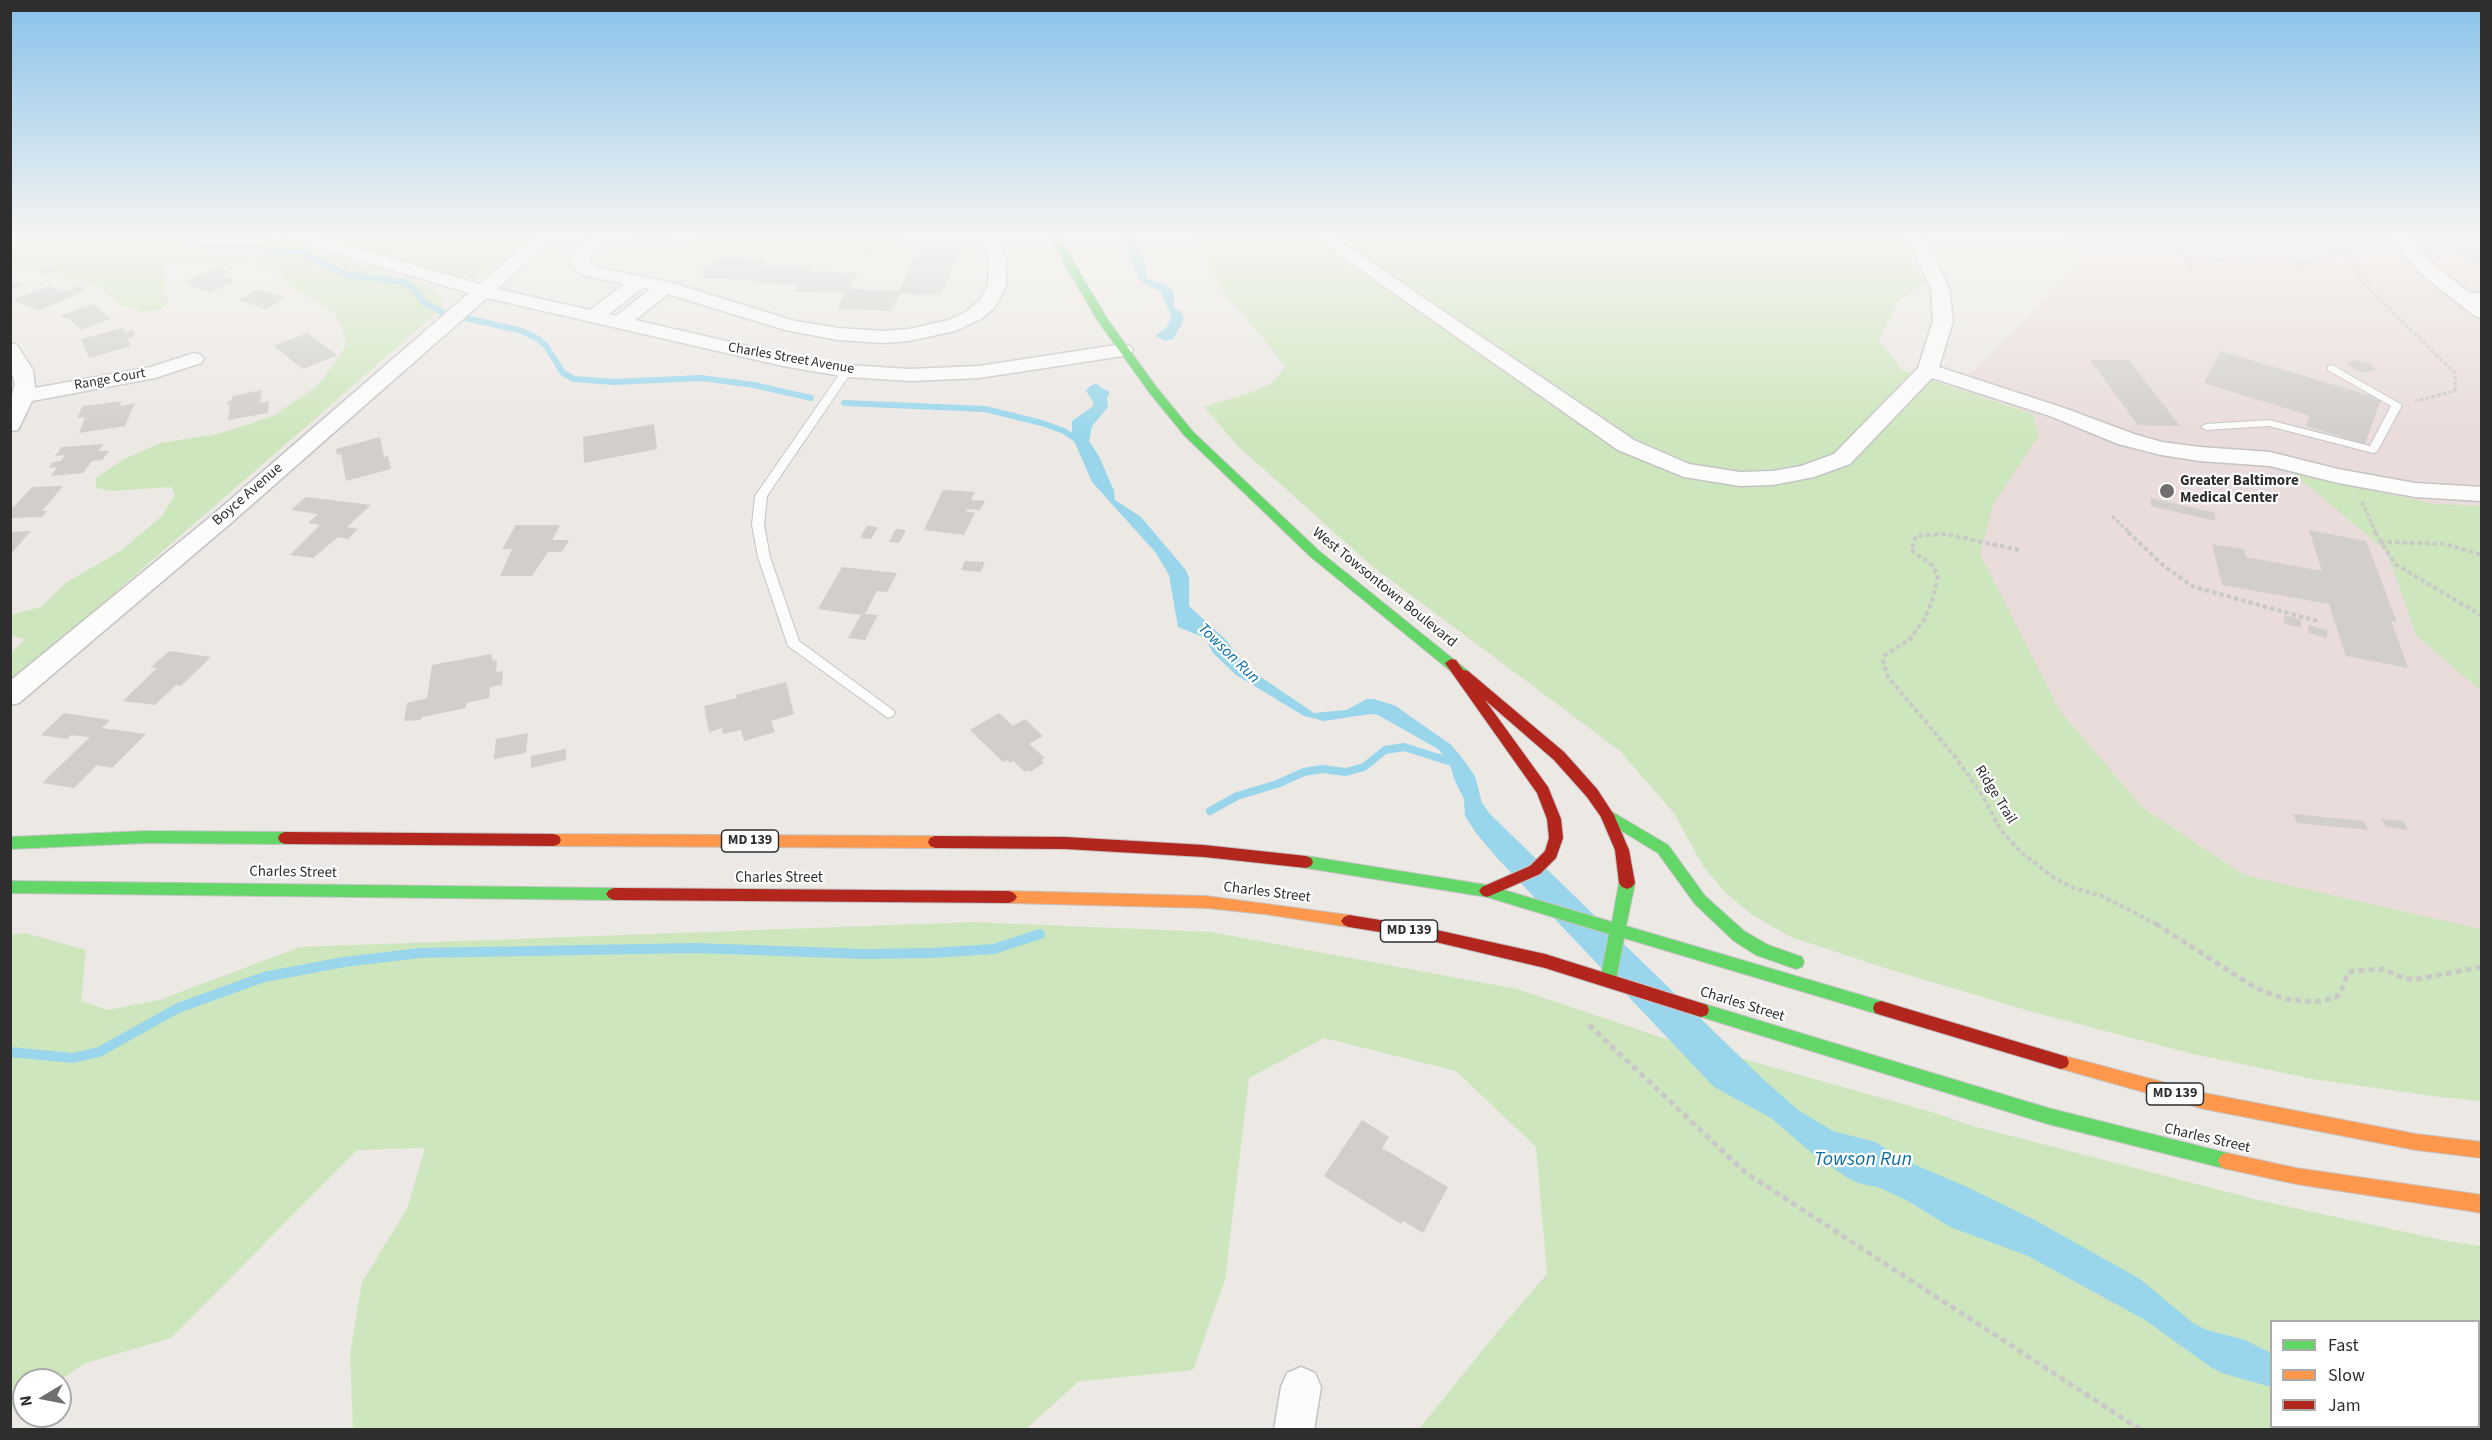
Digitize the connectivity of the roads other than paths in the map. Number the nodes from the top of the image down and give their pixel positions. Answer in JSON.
{"nodes":[{"id":1,"x":469,"y":302,"type":"edge"},
{"id":2,"x":530,"y":302,"type":"edge"},
{"id":3,"x":612,"y":302,"type":"edge"},
{"id":4,"x":645,"y":302,"type":"edge"},
{"id":5,"x":716,"y":302,"type":"edge"},
{"id":6,"x":988,"y":302,"type":"edge"},
{"id":7,"x":1091,"y":302,"type":"edge"},
{"id":8,"x":1418,"y":302,"type":"edge"},
{"id":9,"x":1941,"y":302,"type":"edge"},
{"id":10,"x":593,"y":317,"type":"junction"},
{"id":11,"x":619,"y":323,"type":"junction"},
{"id":12,"x":10,"y":349,"type":"edge"},
{"id":13,"x":1123,"y":350,"type":"junction"},
{"id":14,"x":194,"y":359,"type":"dead end"},
{"id":15,"x":2332,"y":368,"type":"dead end"},
{"id":16,"x":1928,"y":370,"type":"junction"},
{"id":17,"x":847,"y":371,"type":"junction"},
{"id":18,"x":24,"y":396,"type":"junction"},
{"id":19,"x":10,"y":425,"type":"edge"},
{"id":20,"x":2206,"y":428,"type":"dead end"},
{"id":21,"x":2481,"y":494,"type":"edge"},
{"id":22,"x":1450,"y":663,"type":"junction"},
{"id":23,"x":10,"y":696,"type":"edge"},
{"id":24,"x":888,"y":712,"type":"dead end"},
{"id":25,"x":1607,"y":814,"type":"junction"},
{"id":26,"x":10,"y":843,"type":"edge"},
{"id":27,"x":10,"y":887,"type":"edge"},
{"id":28,"x":1487,"y":891,"type":"junction"},
{"id":29,"x":1620,"y":929,"type":"junction"},
{"id":30,"x":1804,"y":965,"type":"dead end"},
{"id":31,"x":1825,"y":977,"type":"dead end"},
{"id":32,"x":1608,"y":980,"type":"junction"},
{"id":33,"x":1877,"y":1006,"type":"junction"},
{"id":34,"x":2481,"y":1150,"type":"edge"},
{"id":35,"x":2481,"y":1204,"type":"edge"},
{"id":36,"x":1301,"y":1387,"type":"dead end"},
{"id":37,"x":1294,"y":1430,"type":"edge"}],
"edges":[{"from":1,"to":23,"type":"street","name":"Boyce Avenue"},
{"from":2,"to":10,"type":"street","name":"Charles Street Avenue"},
{"from":3,"to":10,"type":"street"},
{"from":4,"to":11,"type":"street"},
{"from":5,"to":6,"type":"street"},
{"from":7,"to":13,"type":"main road","name":"West Towsontown Boulevard"},
{"from":8,"to":16,"type":"street"},
{"from":9,"to":16,"type":"street"},
{"from":10,"to":11,"type":"street","name":"Charles Street Avenue"},
{"from":11,"to":17,"type":"street","name":"Charles Street Avenue"},
{"from":12,"to":18,"type":"street"},
{"from":13,"to":17,"type":"street","name":"Charles Street Avenue"},
{"from":13,"to":22,"type":"main road","name":"West Towsontown Boulevard"},
{"from":14,"to":18,"type":"street","name":"Range Court"},
{"from":15,"to":20,"type":"lane"},
{"from":16,"to":21,"type":"street"},
{"from":17,"to":24,"type":"lane"},
{"from":18,"to":19,"type":"street"},
{"from":22,"to":25,"type":"main road","name":"West Towsontown Boulevard"},
{"from":22,"to":28,"type":"main road"},
{"from":25,"to":29,"type":"main road","name":"West Towsontown Boulevard"},
{"from":25,"to":30,"type":"main road"},
{"from":26,"to":28,"type":"main road","number":"MD 139"},
{"from":27,"to":32,"type":"main road","name":"Charles Street","number":"MD 139"},
{"from":28,"to":29,"type":"main road","number":"MD 139"},
{"from":29,"to":32,"type":"main road","name":"West Towsontown Boulevard"},
{"from":29,"to":33,"type":"main road","number":"MD 139"},
{"from":31,"to":33,"type":"main road"},
{"from":32,"to":35,"type":"main road","name":"Charles Street","number":"MD 139"},
{"from":33,"to":34,"type":"main road","number":"MD 139"},
{"from":36,"to":37,"type":"street"}]}
